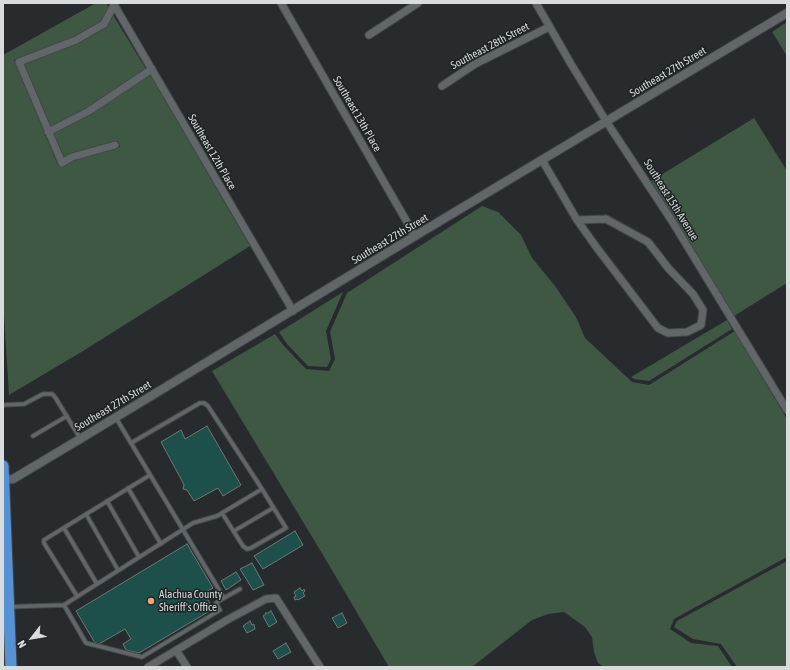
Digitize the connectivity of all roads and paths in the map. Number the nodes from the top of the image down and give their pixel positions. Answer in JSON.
{"nodes":[{"id":1,"x":281,"y":3,"type":"edge"},
{"id":2,"x":418,"y":3,"type":"edge"},
{"id":3,"x":536,"y":3,"type":"edge"},
{"id":4,"x":114,"y":4,"type":"edge"},
{"id":5,"x":787,"y":13,"type":"edge"},
{"id":6,"x":549,"y":27,"type":"junction"},
{"id":7,"x":369,"y":35,"type":"dead end"},
{"id":8,"x":152,"y":69,"type":"junction"},
{"id":9,"x":442,"y":86,"type":"dead end"},
{"id":10,"x":606,"y":122,"type":"junction"},
{"id":11,"x":48,"y":132,"type":"junction"},
{"id":12,"x":116,"y":145,"type":"dead end"},
{"id":13,"x":542,"y":160,"type":"junction"},
{"id":14,"x":577,"y":220,"type":"junction"},
{"id":15,"x":415,"y":236,"type":"junction"},
{"id":16,"x":293,"y":310,"type":"junction"},
{"id":17,"x":3,"y":405,"type":"edge"},
{"id":18,"x":787,"y":410,"type":"edge"},
{"id":19,"x":66,"y":416,"type":"junction"},
{"id":20,"x":116,"y":417,"type":"junction"},
{"id":21,"x":33,"y":436,"type":"dead end"},
{"id":22,"x":80,"y":439,"type":"junction"},
{"id":23,"x":131,"y":443,"type":"junction"},
{"id":24,"x":3,"y":466,"type":"edge"},
{"id":25,"x":150,"y":475,"type":"junction"},
{"id":26,"x":3,"y":480,"type":"edge"},
{"id":27,"x":128,"y":488,"type":"junction"},
{"id":28,"x":262,"y":489,"type":"junction"},
{"id":29,"x":106,"y":501,"type":"junction"},
{"id":30,"x":274,"y":508,"type":"junction"},
{"id":31,"x":222,"y":513,"type":"junction"},
{"id":32,"x":86,"y":514,"type":"junction"},
{"id":33,"x":64,"y":528,"type":"junction"},
{"id":34,"x":184,"y":530,"type":"junction"},
{"id":35,"x":234,"y":531,"type":"junction"},
{"id":36,"x":161,"y":544,"type":"junction"},
{"id":37,"x":140,"y":557,"type":"junction"},
{"id":38,"x":118,"y":570,"type":"junction"},
{"id":39,"x":97,"y":584,"type":"junction"},
{"id":40,"x":240,"y":589,"type":"dead end"},
{"id":41,"x":77,"y":596,"type":"junction"},
{"id":42,"x":224,"y":598,"type":"junction"},
{"id":43,"x":64,"y":605,"type":"junction"},
{"id":44,"x":6,"y":607,"type":"edge"},
{"id":45,"x":176,"y":650,"type":"junction"},
{"id":46,"x":11,"y":667,"type":"edge"},
{"id":47,"x":148,"y":667,"type":"edge"},
{"id":48,"x":187,"y":667,"type":"edge"},
{"id":49,"x":320,"y":667,"type":"edge"}],
"edges":[{"from":1,"to":15,"type":"street","name":"Southeast 13th Place"},
{"from":2,"to":7,"type":"street"},
{"from":3,"to":6,"type":"street","name":"Southeast 15th Avenue"},
{"from":4,"to":8,"type":"street","name":"Southeast 12th Place"},
{"from":4,"to":11,"type":"street"},
{"from":5,"to":10,"type":"street","name":"Southeast 27th Street"},
{"from":6,"to":9,"type":"street","name":"Southeast 28th Street"},
{"from":6,"to":10,"type":"street","name":"Southeast 15th Avenue"},
{"from":8,"to":11,"type":"street"},
{"from":8,"to":16,"type":"street","name":"Southeast 12th Place"},
{"from":10,"to":13,"type":"street","name":"Southeast 27th Street"},
{"from":10,"to":18,"type":"street","name":"Southeast 15th Avenue"},
{"from":11,"to":12,"type":"street"},
{"from":13,"to":14,"type":"street"},
{"from":13,"to":15,"type":"street","name":"Southeast 27th Street"},
{"from":14,"to":14,"type":"street"},
{"from":15,"to":16,"type":"street","name":"Southeast 27th Street"},
{"from":16,"to":20,"type":"street","name":"Southeast 27th Street"},
{"from":17,"to":19,"type":"lane"},
{"from":19,"to":21,"type":"lane"},
{"from":19,"to":22,"type":"lane"},
{"from":20,"to":22,"type":"street","name":"Southeast 27th Street"},
{"from":20,"to":23,"type":"lane"},
{"from":22,"to":26,"type":"street","name":"Southeast 27th Street"},
{"from":23,"to":25,"type":"lane"},
{"from":23,"to":28,"type":"lane"},
{"from":24,"to":26,"type":"highway"},
{"from":25,"to":27,"type":"lane"},
{"from":25,"to":34,"type":"lane"},
{"from":26,"to":44,"type":"highway"},
{"from":27,"to":29,"type":"lane"},
{"from":27,"to":36,"type":"lane"},
{"from":28,"to":30,"type":"lane"},
{"from":28,"to":31,"type":"lane"},
{"from":29,"to":32,"type":"lane"},
{"from":29,"to":37,"type":"lane"},
{"from":30,"to":35,"type":"lane"},
{"from":30,"to":35,"type":"lane"},
{"from":31,"to":34,"type":"lane"},
{"from":31,"to":35,"type":"lane"},
{"from":32,"to":33,"type":"lane"},
{"from":32,"to":38,"type":"lane"},
{"from":33,"to":39,"type":"lane"},
{"from":33,"to":41,"type":"lane"},
{"from":34,"to":36,"type":"lane"},
{"from":34,"to":42,"type":"lane"},
{"from":36,"to":37,"type":"lane"},
{"from":37,"to":38,"type":"lane"},
{"from":38,"to":39,"type":"lane"},
{"from":39,"to":41,"type":"lane"},
{"from":40,"to":42,"type":"lane"},
{"from":41,"to":43,"type":"lane"},
{"from":42,"to":43,"type":"lane"},
{"from":43,"to":44,"type":"lane"},
{"from":44,"to":46,"type":"highway"},
{"from":45,"to":47,"type":"street"},
{"from":45,"to":48,"type":"street"},
{"from":45,"to":49,"type":"street"}]}
